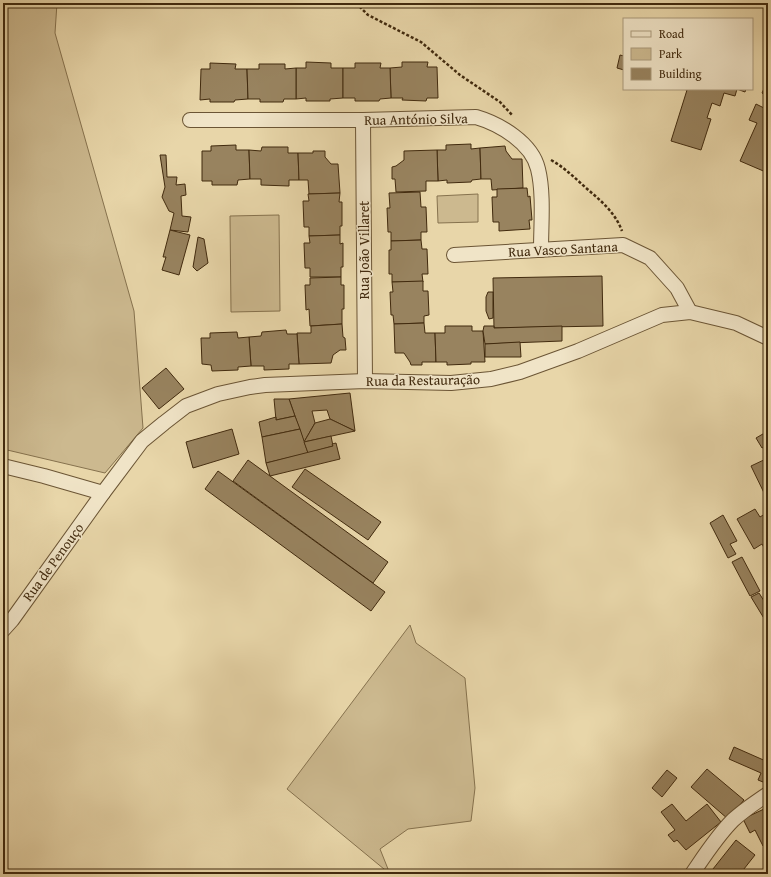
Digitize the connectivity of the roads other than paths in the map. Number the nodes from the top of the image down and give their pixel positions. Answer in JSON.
{"nodes":[{"id":1,"x":190,"y":120,"type":"dead end"},
{"id":2,"x":363,"y":120,"type":"junction"},
{"id":3,"x":541,"y":250,"type":"junction"},
{"id":4,"x":454,"y":255,"type":"dead end"},
{"id":5,"x":690,"y":312,"type":"junction"},
{"id":6,"x":768,"y":338,"type":"edge"},
{"id":7,"x":365,"y":381,"type":"junction"},
{"id":8,"x":3,"y":466,"type":"edge"},
{"id":9,"x":103,"y":493,"type":"junction"},
{"id":10,"x":3,"y":630,"type":"edge"},
{"id":11,"x":768,"y":794,"type":"edge"},
{"id":12,"x":692,"y":874,"type":"edge"}],
"edges":[{"from":1,"to":2,"type":"street","name":"Rua António Silva"},
{"from":2,"to":3,"type":"street","name":"Rua António Silva"},
{"from":2,"to":7,"type":"street","name":"Rua João Villaret"},
{"from":3,"to":4,"type":"street","name":"Rua Vasco Santana"},
{"from":3,"to":5,"type":"street","name":"Rua Vasco Santana"},
{"from":5,"to":6,"type":"street","name":"Rua da Restauração"},
{"from":5,"to":7,"type":"street","name":"Rua da Restauração"},
{"from":7,"to":9,"type":"street","name":"Rua da Restauração"},
{"from":8,"to":9,"type":"street"},
{"from":9,"to":10,"type":"street","name":"Rua de Penouço"},
{"from":11,"to":12,"type":"street"}]}
